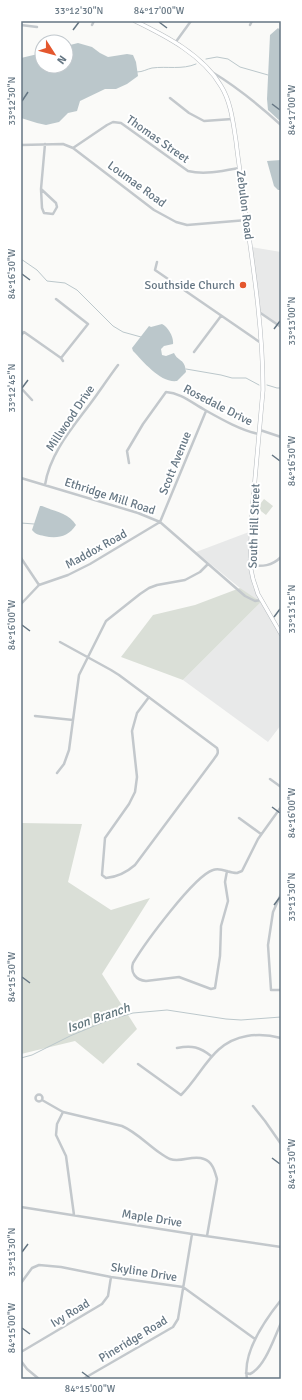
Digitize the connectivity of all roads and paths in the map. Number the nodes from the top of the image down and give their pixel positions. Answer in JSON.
{"nodes":[{"id":1,"x":94,"y":21,"type":"edge"},
{"id":2,"x":135,"y":21,"type":"edge"},
{"id":3,"x":191,"y":21,"type":"edge"},
{"id":4,"x":252,"y":21,"type":"edge"},
{"id":5,"x":21,"y":25,"type":"edge"},
{"id":6,"x":92,"y":25,"type":"dead end"},
{"id":7,"x":250,"y":25,"type":"dead end"},
{"id":8,"x":37,"y":27,"type":"dead end"},
{"id":9,"x":176,"y":43,"type":"junction"},
{"id":10,"x":210,"y":70,"type":"junction"},
{"id":11,"x":224,"y":79,"type":"junction"},
{"id":12,"x":221,"y":84,"type":"junction"},
{"id":13,"x":170,"y":98,"type":"dead end"},
{"id":14,"x":232,"y":119,"type":"junction"},
{"id":15,"x":281,"y":125,"type":"edge"},
{"id":16,"x":45,"y":144,"type":"junction"},
{"id":17,"x":21,"y":145,"type":"edge"},
{"id":18,"x":73,"y":148,"type":"junction"},
{"id":19,"x":240,"y":168,"type":"junction"},
{"id":20,"x":41,"y":189,"type":"junction"},
{"id":21,"x":247,"y":220,"type":"junction"},
{"id":22,"x":157,"y":262,"type":"dead end"},
{"id":23,"x":56,"y":299,"type":"dead end"},
{"id":24,"x":258,"y":312,"type":"junction"},
{"id":25,"x":221,"y":316,"type":"junction"},
{"id":26,"x":281,"y":327,"type":"edge"},
{"id":27,"x":21,"y":335,"type":"edge"},
{"id":28,"x":260,"y":343,"type":"junction"},
{"id":29,"x":194,"y":352,"type":"dead end"},
{"id":30,"x":60,"y":358,"type":"junction"},
{"id":31,"x":63,"y":361,"type":"dead end"},
{"id":32,"x":118,"y":365,"type":"dead end"},
{"id":33,"x":21,"y":388,"type":"edge"},
{"id":34,"x":32,"y":400,"type":"dead end"},
{"id":35,"x":206,"y":411,"type":"junction"},
{"id":36,"x":259,"y":432,"type":"junction"},
{"id":37,"x":281,"y":437,"type":"edge"},
{"id":38,"x":129,"y":463,"type":"dead end"},
{"id":39,"x":21,"y":478,"type":"edge"},
{"id":40,"x":45,"y":485,"type":"junction"},
{"id":41,"x":160,"y":522,"type":"junction"},
{"id":42,"x":281,"y":557,"type":"edge"},
{"id":43,"x":21,"y":558,"type":"edge"},
{"id":44,"x":208,"y":564,"type":"junction"},
{"id":45,"x":250,"y":565,"type":"junction"},
{"id":46,"x":39,"y":585,"type":"junction"},
{"id":47,"x":261,"y":600,"type":"junction"},
{"id":48,"x":21,"y":604,"type":"edge"},
{"id":49,"x":281,"y":634,"type":"edge"},
{"id":50,"x":60,"y":642,"type":"dead end"},
{"id":51,"x":87,"y":656,"type":"junction"},
{"id":52,"x":149,"y":697,"type":"junction"},
{"id":53,"x":35,"y":716,"type":"dead end"},
{"id":54,"x":73,"y":720,"type":"junction"},
{"id":55,"x":57,"y":774,"type":"dead end"},
{"id":56,"x":270,"y":779,"type":"dead end"},
{"id":57,"x":281,"y":787,"type":"edge"},
{"id":58,"x":281,"y":807,"type":"edge"},
{"id":59,"x":239,"y":818,"type":"dead end"},
{"id":60,"x":261,"y":834,"type":"junction"},
{"id":61,"x":227,"y":871,"type":"junction"},
{"id":62,"x":281,"y":894,"type":"edge"},
{"id":63,"x":281,"y":990,"type":"edge"},
{"id":64,"x":281,"y":1038,"type":"edge"},
{"id":65,"x":177,"y":1048,"type":"dead end"},
{"id":66,"x":211,"y":1056,"type":"junction"},
{"id":67,"x":138,"y":1064,"type":"dead end"},
{"id":68,"x":42,"y":1100,"type":"dead end"},
{"id":69,"x":253,"y":1106,"type":"dead end"},
{"id":70,"x":63,"y":1112,"type":"junction"},
{"id":71,"x":281,"y":1144,"type":"edge"},
{"id":72,"x":21,"y":1207,"type":"edge"},
{"id":73,"x":74,"y":1214,"type":"junction"},
{"id":74,"x":192,"y":1234,"type":"junction"},
{"id":75,"x":207,"y":1236,"type":"junction"},
{"id":76,"x":281,"y":1247,"type":"edge"},
{"id":77,"x":111,"y":1277,"type":"junction"},
{"id":78,"x":21,"y":1283,"type":"edge"},
{"id":79,"x":183,"y":1287,"type":"junction"},
{"id":80,"x":281,"y":1300,"type":"edge"},
{"id":81,"x":281,"y":1323,"type":"edge"},
{"id":82,"x":255,"y":1339,"type":"junction"},
{"id":83,"x":21,"y":1352,"type":"edge"},
{"id":84,"x":21,"y":1361,"type":"edge"},
{"id":85,"x":246,"y":1373,"type":"junction"},
{"id":86,"x":39,"y":1379,"type":"edge"},
{"id":87,"x":83,"y":1379,"type":"edge"},
{"id":88,"x":247,"y":1379,"type":"edge"}],
"edges":[{"from":1,"to":6,"type":"street"},
{"from":2,"to":9,"type":"main road","name":"Zebulon Road"},
{"from":3,"to":9,"type":"street"},
{"from":4,"to":7,"type":"street"},
{"from":5,"to":8,"type":"street"},
{"from":9,"to":10,"type":"main road","name":"Zebulon Road"},
{"from":10,"to":11,"type":"street"},
{"from":10,"to":12,"type":"main road","name":"Zebulon Road"},
{"from":11,"to":12,"type":"street"},
{"from":11,"to":15,"type":"street"},
{"from":12,"to":14,"type":"main road","name":"Zebulon Road"},
{"from":13,"to":14,"type":"street"},
{"from":14,"to":19,"type":"main road","name":"Zebulon Road"},
{"from":16,"to":17,"type":"street","name":"Loumae Road"},
{"from":16,"to":18,"type":"street","name":"Loumae Road"},
{"from":16,"to":20,"type":"street"},
{"from":18,"to":19,"type":"street","name":"Thomas Street"},
{"from":18,"to":21,"type":"street","name":"Loumae Road"},
{"from":19,"to":21,"type":"main road","name":"Zebulon Road"},
{"from":20,"to":20,"type":"street"},
{"from":21,"to":24,"type":"main road","name":"Zebulon Road"},
{"from":22,"to":25,"type":"street"},
{"from":23,"to":30,"type":"street"},
{"from":24,"to":26,"type":"street"},
{"from":24,"to":28,"type":"main road","name":"Zebulon Road"},
{"from":25,"to":28,"type":"street"},
{"from":25,"to":29,"type":"street"},
{"from":27,"to":30,"type":"street"},
{"from":28,"to":36,"type":"main road","name":"Zebulon Road"},
{"from":30,"to":31,"type":"street"},
{"from":32,"to":40,"type":"street","name":"Millwood Drive"},
{"from":33,"to":34,"type":"street"},
{"from":35,"to":36,"type":"street","name":"Rosedale Drive"},
{"from":35,"to":38,"type":"street","name":"Rosedale Drive"},
{"from":35,"to":41,"type":"street","name":"Scott Avenue"},
{"from":36,"to":37,"type":"street","name":"Rosedale Drive"},
{"from":36,"to":45,"type":"main road","name":"South Hill Street"},
{"from":39,"to":40,"type":"street","name":"Ethridge Mill Road"},
{"from":40,"to":41,"type":"street","name":"Ethridge Mill Road"},
{"from":41,"to":44,"type":"street","name":"Ethridge Mill Road"},
{"from":41,"to":46,"type":"street","name":"Maddox Road"},
{"from":42,"to":45,"type":"street"},
{"from":43,"to":46,"type":"street"},
{"from":44,"to":47,"type":"street","name":"Ethridge Mill Road"},
{"from":44,"to":51,"type":"street"},
{"from":45,"to":47,"type":"main road","name":"South Hill Street"},
{"from":46,"to":48,"type":"street","name":"Maddox Road"},
{"from":47,"to":49,"type":"main road","name":"South Hill Street"},
{"from":50,"to":51,"type":"street"},
{"from":51,"to":52,"type":"street"},
{"from":51,"to":54,"type":"street"},
{"from":52,"to":52,"type":"street"},
{"from":53,"to":54,"type":"street"},
{"from":54,"to":55,"type":"street"},
{"from":56,"to":57,"type":"street"},
{"from":58,"to":60,"type":"street"},
{"from":59,"to":60,"type":"street"},
{"from":60,"to":61,"type":"street"},
{"from":61,"to":61,"type":"street"},
{"from":62,"to":63,"type":"street"},
{"from":64,"to":66,"type":"street"},
{"from":65,"to":66,"type":"street"},
{"from":66,"to":67,"type":"street"},
{"from":68,"to":70,"type":"street"},
{"from":69,"to":71,"type":"street"},
{"from":70,"to":73,"type":"street"},
{"from":70,"to":75,"type":"street"},
{"from":72,"to":73,"type":"street","name":"Maple Drive"},
{"from":73,"to":74,"type":"street","name":"Maple Drive"},
{"from":74,"to":75,"type":"street","name":"Maple Drive"},
{"from":74,"to":79,"type":"street","name":"Pineridge Road"},
{"from":75,"to":76,"type":"street","name":"Maple Drive"},
{"from":77,"to":78,"type":"street","name":"Skyline Drive"},
{"from":77,"to":79,"type":"street","name":"Skyline Drive"},
{"from":77,"to":83,"type":"street","name":"Ivy Road"},
{"from":79,"to":82,"type":"street","name":"Skyline Drive"},
{"from":79,"to":87,"type":"street","name":"Pineridge Road"},
{"from":80,"to":82,"type":"street"},
{"from":81,"to":85,"type":"street"},
{"from":82,"to":85,"type":"street"},
{"from":84,"to":86,"type":"street"},
{"from":85,"to":88,"type":"street"}]}
